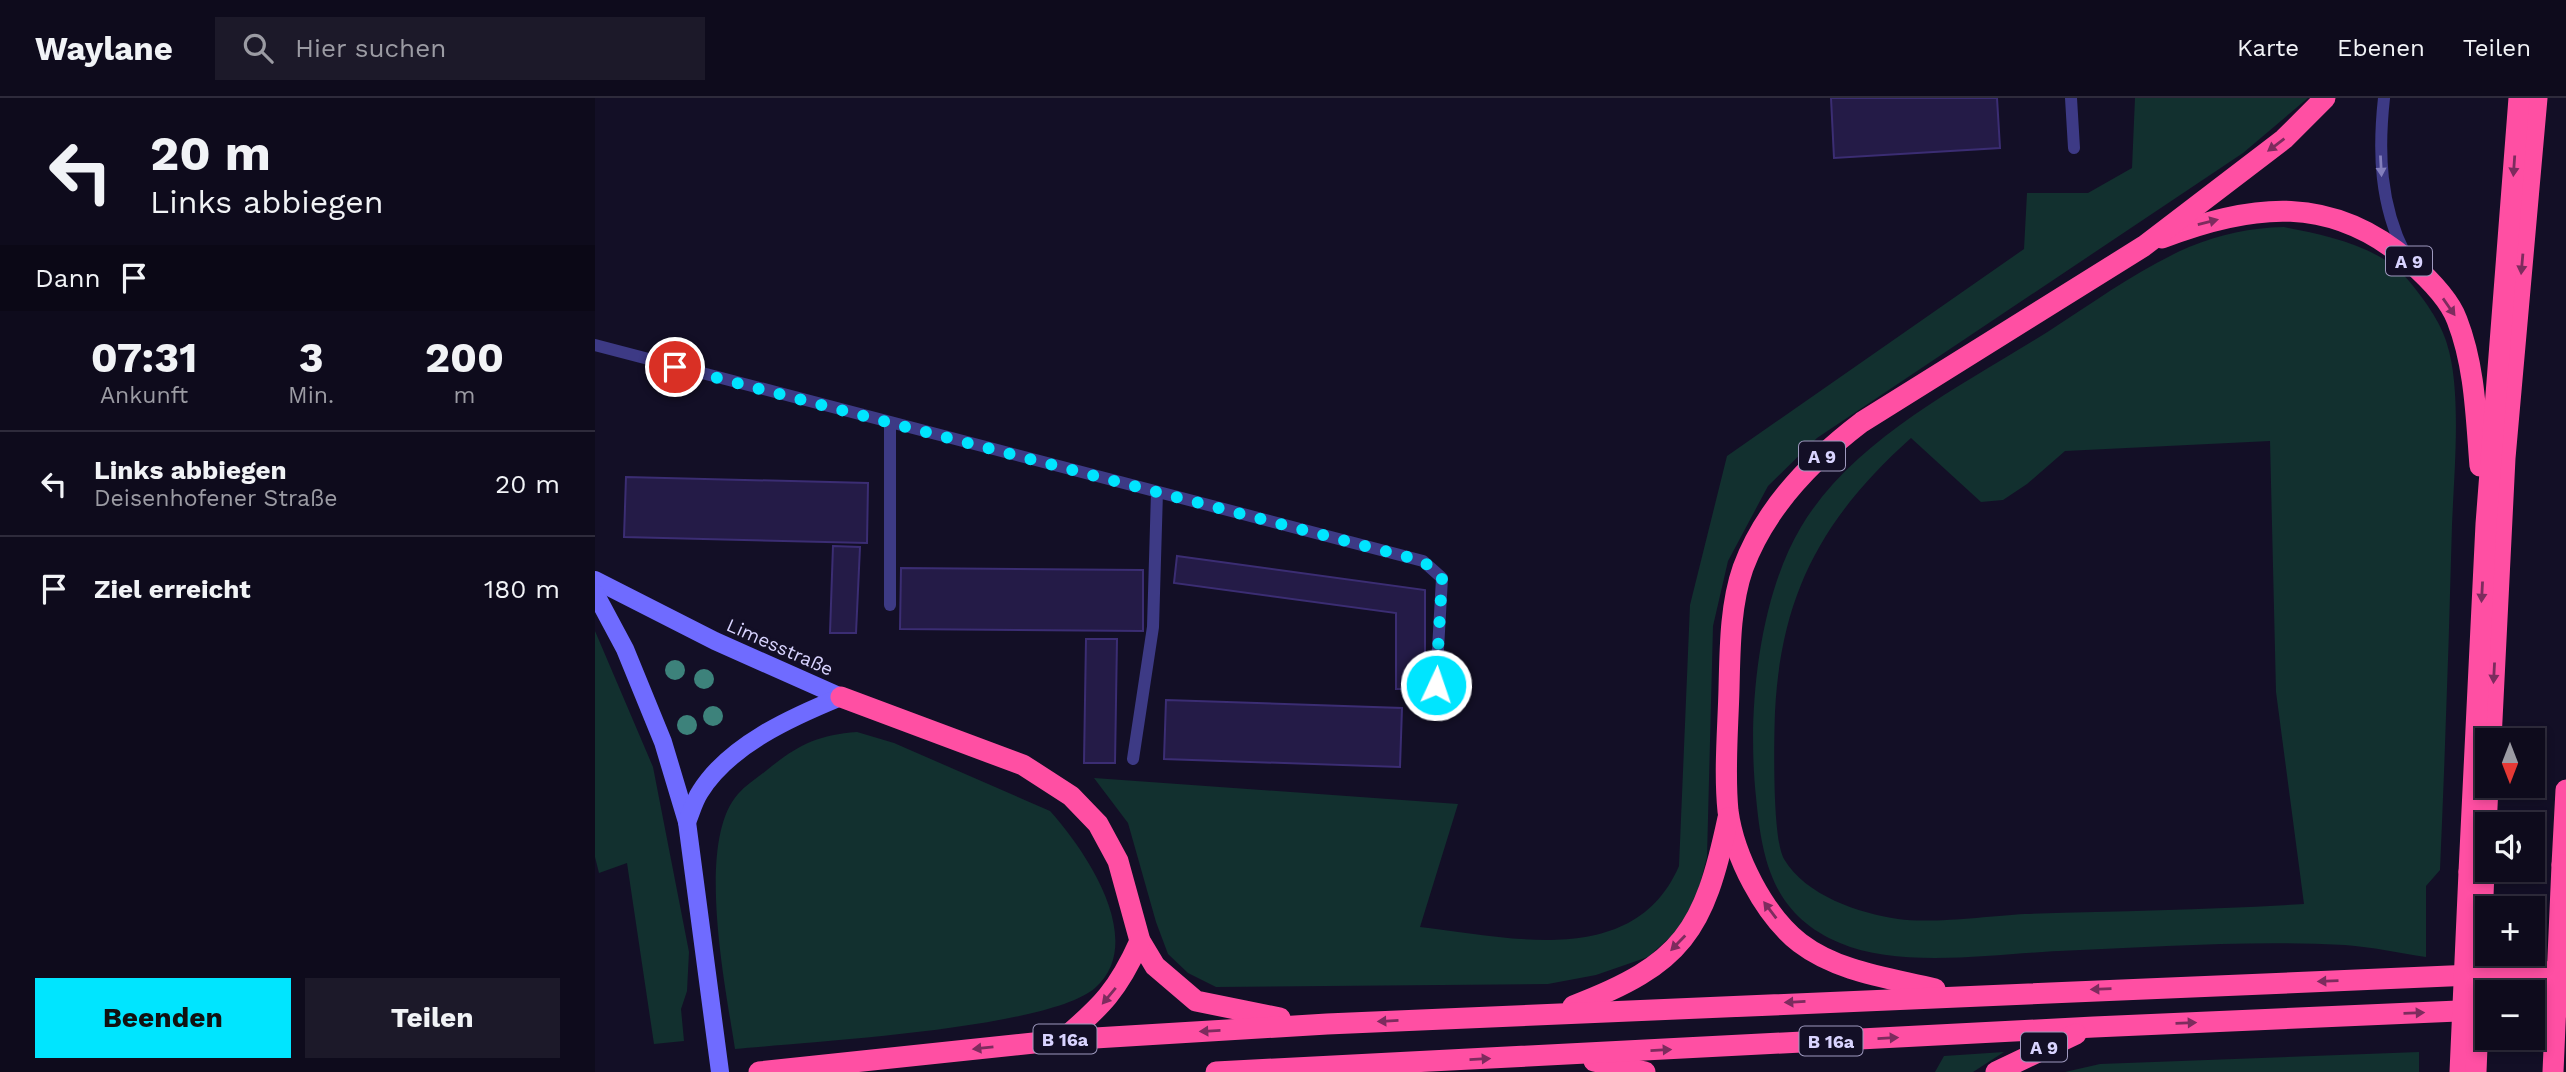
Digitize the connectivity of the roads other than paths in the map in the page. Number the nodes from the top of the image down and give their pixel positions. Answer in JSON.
{"nodes":[{"id":1,"x":2071,"y":98,"type":"edge"},
{"id":2,"x":2325,"y":98,"type":"edge"},
{"id":3,"x":2383,"y":98,"type":"edge"},
{"id":4,"x":2519,"y":98,"type":"edge"},
{"id":5,"x":2537,"y":98,"type":"edge"},
{"id":6,"x":2074,"y":148,"type":"dead end"},
{"id":7,"x":2144,"y":246,"type":"junction"},
{"id":8,"x":2408,"y":261,"type":"junction"},
{"id":9,"x":595,"y":345,"type":"edge"},
{"id":10,"x":890,"y":424,"type":"junction"},
{"id":11,"x":1157,"y":492,"type":"junction"},
{"id":12,"x":2486,"y":524,"type":"junction"},
{"id":13,"x":595,"y":580,"type":"edge"},
{"id":14,"x":595,"y":593,"type":"edge"},
{"id":15,"x":890,"y":605,"type":"dead end"},
{"id":16,"x":1436,"y":685,"type":"dead end"},
{"id":17,"x":841,"y":696,"type":"junction"},
{"id":18,"x":2492,"y":728,"type":"edge"},
{"id":19,"x":1133,"y":759,"type":"dead end"},
{"id":20,"x":2566,"y":790,"type":"edge"},
{"id":21,"x":2479,"y":812,"type":"edge"},
{"id":22,"x":1729,"y":813,"type":"junction"},
{"id":23,"x":687,"y":822,"type":"junction"},
{"id":24,"x":2476,"y":882,"type":"edge"},
{"id":25,"x":2477,"y":882,"type":"edge"},
{"id":26,"x":1140,"y":941,"type":"junction"},
{"id":27,"x":2566,"y":971,"type":"edge"},
{"id":28,"x":1961,"y":995,"type":"junction"},
{"id":29,"x":2566,"y":1007,"type":"edge"},
{"id":30,"x":2545,"y":1008,"type":"edge"},
{"id":31,"x":2475,"y":1011,"type":"edge"},
{"id":32,"x":1554,"y":1013,"type":"junction"},
{"id":33,"x":1327,"y":1024,"type":"junction"},
{"id":34,"x":2094,"y":1027,"type":"junction"},
{"id":35,"x":1062,"y":1040,"type":"junction"},
{"id":36,"x":1568,"y":1055,"type":"junction"},
{"id":37,"x":720,"y":1072,"type":"edge"},
{"id":38,"x":759,"y":1072,"type":"edge"},
{"id":39,"x":1216,"y":1072,"type":"edge"},
{"id":40,"x":1645,"y":1072,"type":"edge"},
{"id":41,"x":1996,"y":1072,"type":"edge"},
{"id":42,"x":2460,"y":1072,"type":"edge"},
{"id":43,"x":2476,"y":1072,"type":"edge"},
{"id":44,"x":2553,"y":1072,"type":"edge"}],
"edges":[{"from":1,"to":6,"type":"lane"},
{"from":2,"to":7,"type":"highway","number":"A 9","one_way":true},
{"from":3,"to":8,"type":"lane","one_way":true},
{"from":4,"to":12,"type":"highway","number":"A 9","one_way":true},
{"from":5,"to":18,"type":"highway","one_way":true},
{"from":7,"to":8,"type":"highway","number":"A 9","one_way":true},
{"from":7,"to":22,"type":"highway","number":"A 9"},
{"from":8,"to":12,"type":"highway","number":"A 9","one_way":true},
{"from":9,"to":10,"type":"lane"},
{"from":10,"to":11,"type":"lane"},
{"from":10,"to":15,"type":"lane"},
{"from":11,"to":16,"type":"lane"},
{"from":11,"to":19,"type":"lane"},
{"from":12,"to":21,"type":"highway","number":"A 9","one_way":true},
{"from":13,"to":17,"type":"street","name":"Limesstraße"},
{"from":14,"to":23,"type":"street"},
{"from":17,"to":23,"type":"street","name":"Limesstraße"},
{"from":17,"to":26,"type":"highway"},
{"from":20,"to":44,"type":"highway","bridge":true},
{"from":28,"to":22,"type":"highway","number":"A 9","one_way":true},
{"from":22,"to":32,"type":"highway","number":"A 9","one_way":true},
{"from":23,"to":37,"type":"street"},
{"from":24,"to":42,"type":"highway","number":"A 9","bridge":true},
{"from":25,"to":43,"type":"highway","number":"A 9","bridge":true},
{"from":26,"to":33,"type":"highway"},
{"from":26,"to":35,"type":"highway","one_way":true},
{"from":27,"to":28,"type":"highway","number":"B 16a","one_way":true},
{"from":28,"to":32,"type":"highway","number":"B 16a","one_way":true},
{"from":29,"to":30,"type":"highway"},
{"from":34,"to":31,"type":"highway","number":"B 16a","one_way":true},
{"from":32,"to":33,"type":"highway","number":"B 16a","one_way":true},
{"from":33,"to":35,"type":"highway","number":"B 16a","one_way":true},
{"from":36,"to":34,"type":"highway","number":"B 16a","one_way":true},
{"from":34,"to":41,"type":"highway","number":"A 9"},
{"from":35,"to":38,"type":"highway","number":"B 16a","one_way":true},
{"from":39,"to":36,"type":"highway","number":"B 16a","one_way":true},
{"from":36,"to":40,"type":"highway"}]}
